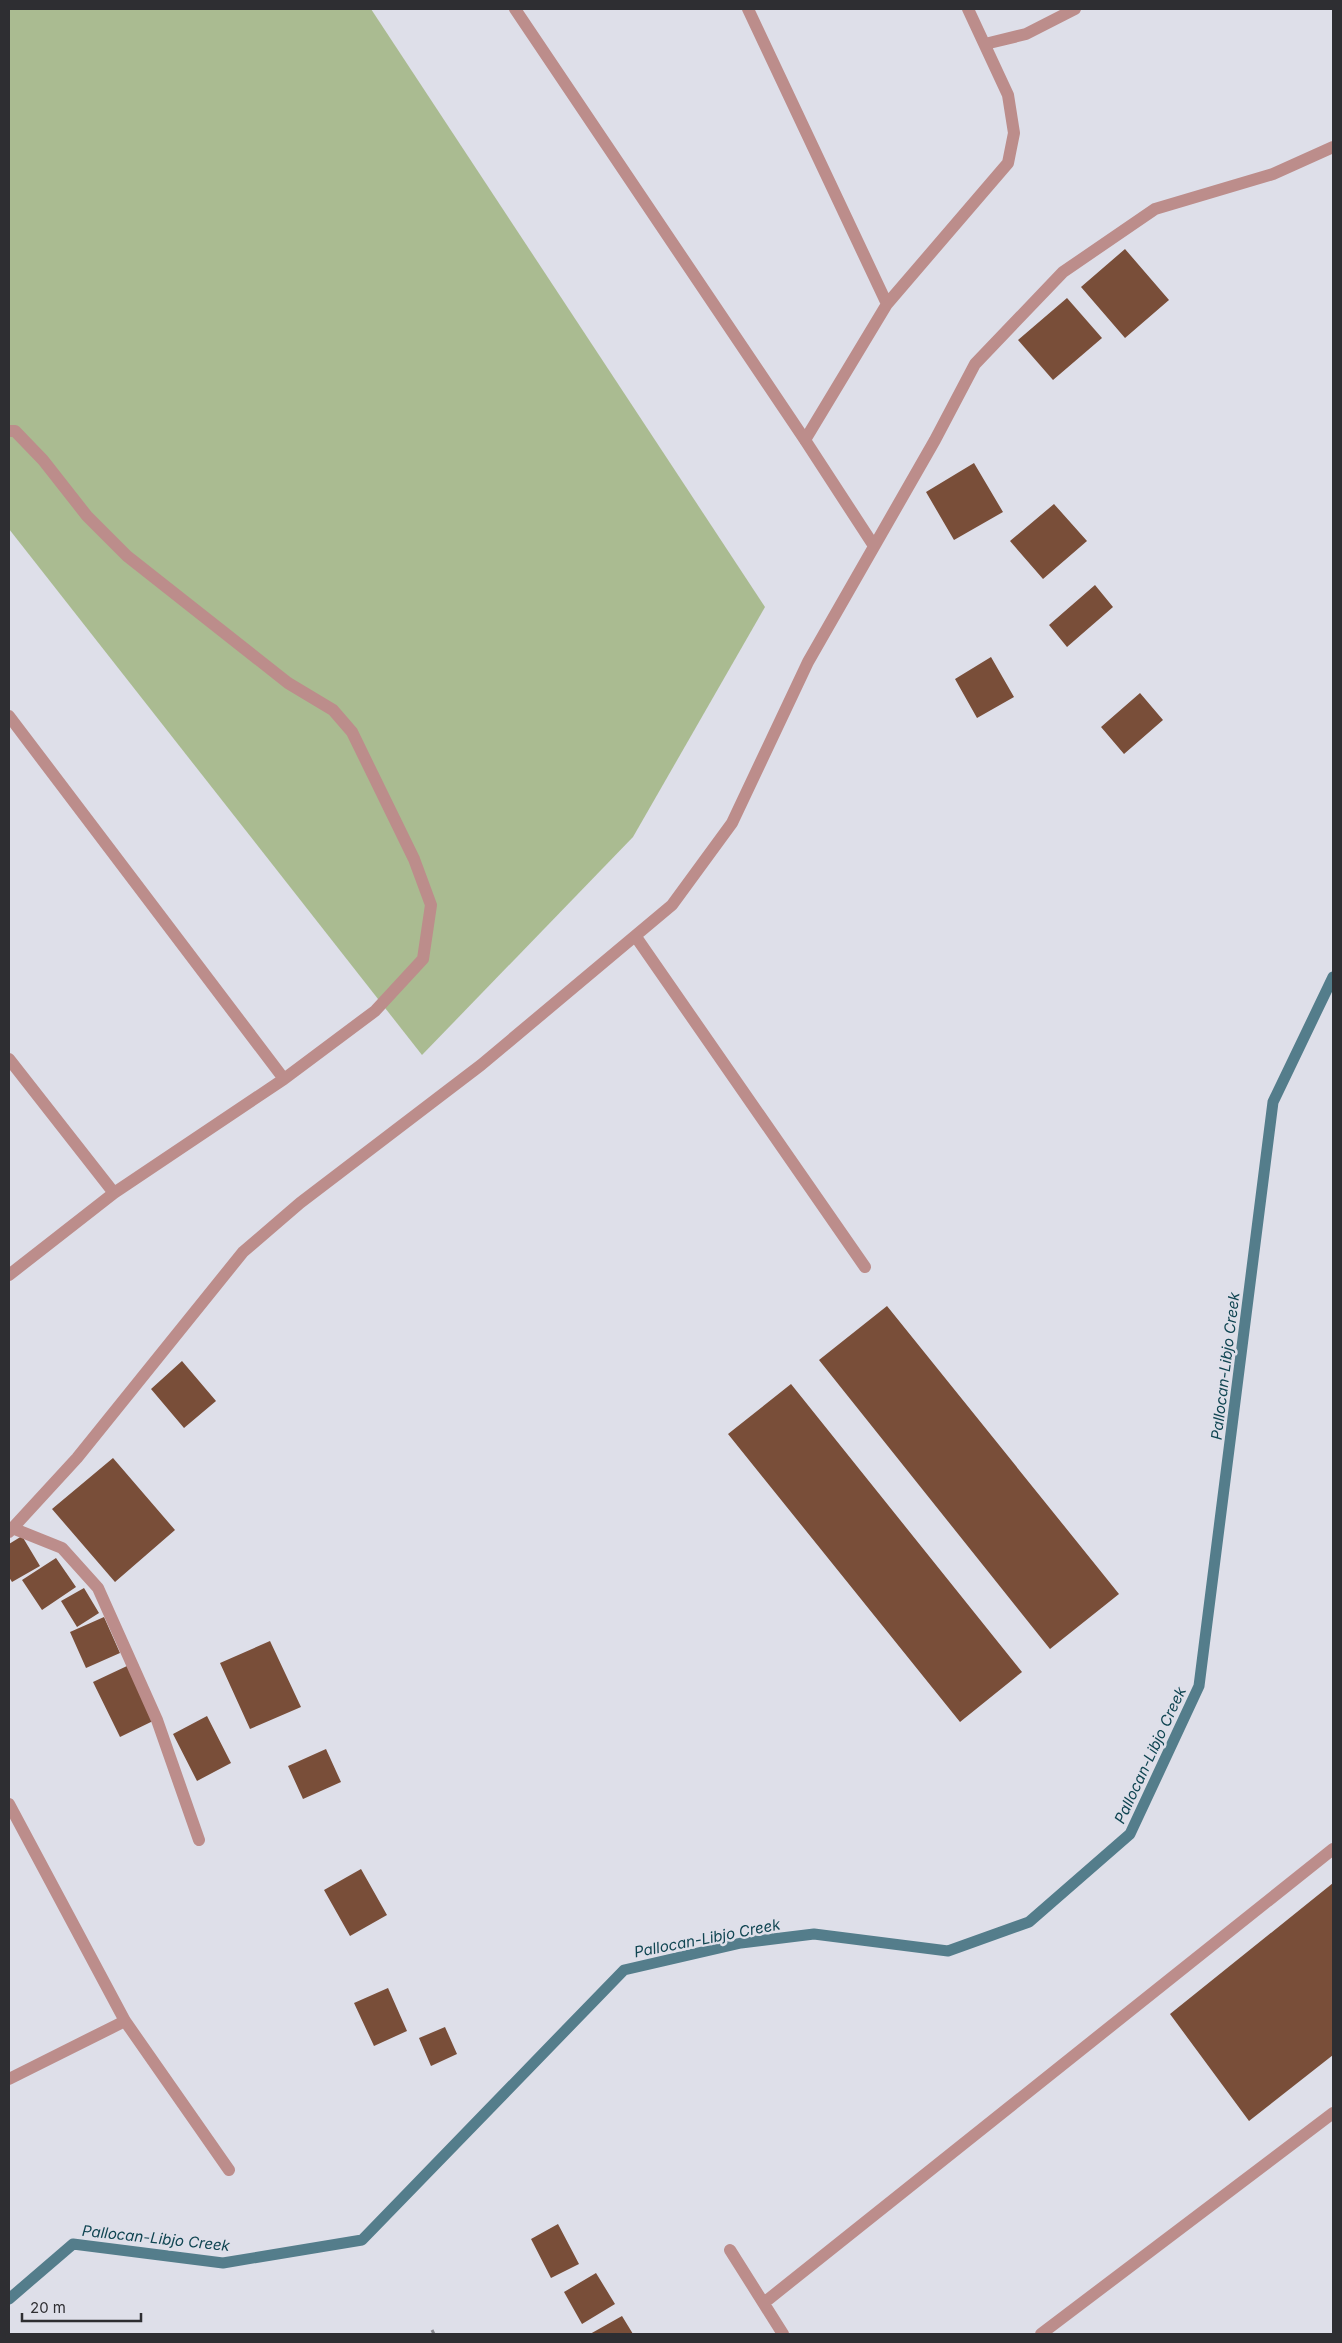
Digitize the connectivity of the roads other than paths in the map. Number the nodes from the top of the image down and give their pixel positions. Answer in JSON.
{"nodes":[{"id":1,"x":515,"y":9,"type":"edge"},
{"id":2,"x":748,"y":9,"type":"edge"},
{"id":3,"x":968,"y":9,"type":"edge"},
{"id":4,"x":1075,"y":9,"type":"edge"},
{"id":5,"x":985,"y":44,"type":"junction"},
{"id":6,"x":1333,"y":147,"type":"edge"},
{"id":7,"x":887,"y":304,"type":"junction"},
{"id":8,"x":9,"y":431,"type":"edge"},
{"id":9,"x":805,"y":440,"type":"junction"},
{"id":10,"x":874,"y":546,"type":"junction"},
{"id":11,"x":9,"y":716,"type":"edge"},
{"id":12,"x":636,"y":937,"type":"junction"},
{"id":13,"x":9,"y":1059,"type":"edge"},
{"id":14,"x":284,"y":1079,"type":"junction"},
{"id":15,"x":114,"y":1193,"type":"junction"},
{"id":16,"x":865,"y":1267,"type":"dead end"},
{"id":17,"x":9,"y":1275,"type":"edge"},
{"id":18,"x":10,"y":1530,"type":"edge"},
{"id":19,"x":9,"y":1804,"type":"edge"},
{"id":20,"x":199,"y":1840,"type":"dead end"},
{"id":21,"x":1333,"y":1849,"type":"edge"},
{"id":22,"x":126,"y":2020,"type":"junction"},
{"id":23,"x":9,"y":2080,"type":"edge"},
{"id":24,"x":1333,"y":2113,"type":"edge"},
{"id":25,"x":229,"y":2170,"type":"dead end"},
{"id":26,"x":730,"y":2250,"type":"dead end"},
{"id":27,"x":765,"y":2302,"type":"junction"},
{"id":28,"x":783,"y":2334,"type":"edge"},
{"id":29,"x":1041,"y":2334,"type":"edge"}],
"edges":[{"from":1,"to":9,"type":"street"},
{"from":2,"to":7,"type":"street"},
{"from":3,"to":5,"type":"street"},
{"from":4,"to":5,"type":"street"},
{"from":5,"to":7,"type":"street"},
{"from":6,"to":10,"type":"street"},
{"from":7,"to":9,"type":"street"},
{"from":8,"to":14,"type":"street"},
{"from":9,"to":10,"type":"street"},
{"from":10,"to":12,"type":"street"},
{"from":11,"to":14,"type":"street"},
{"from":12,"to":16,"type":"street"},
{"from":12,"to":18,"type":"street"},
{"from":13,"to":15,"type":"street"},
{"from":14,"to":15,"type":"street"},
{"from":15,"to":17,"type":"street"},
{"from":18,"to":20,"type":"street"},
{"from":19,"to":22,"type":"street"},
{"from":21,"to":27,"type":"street"},
{"from":22,"to":23,"type":"street"},
{"from":22,"to":25,"type":"street"},
{"from":24,"to":29,"type":"street"},
{"from":26,"to":27,"type":"street"},
{"from":27,"to":28,"type":"street"}]}
